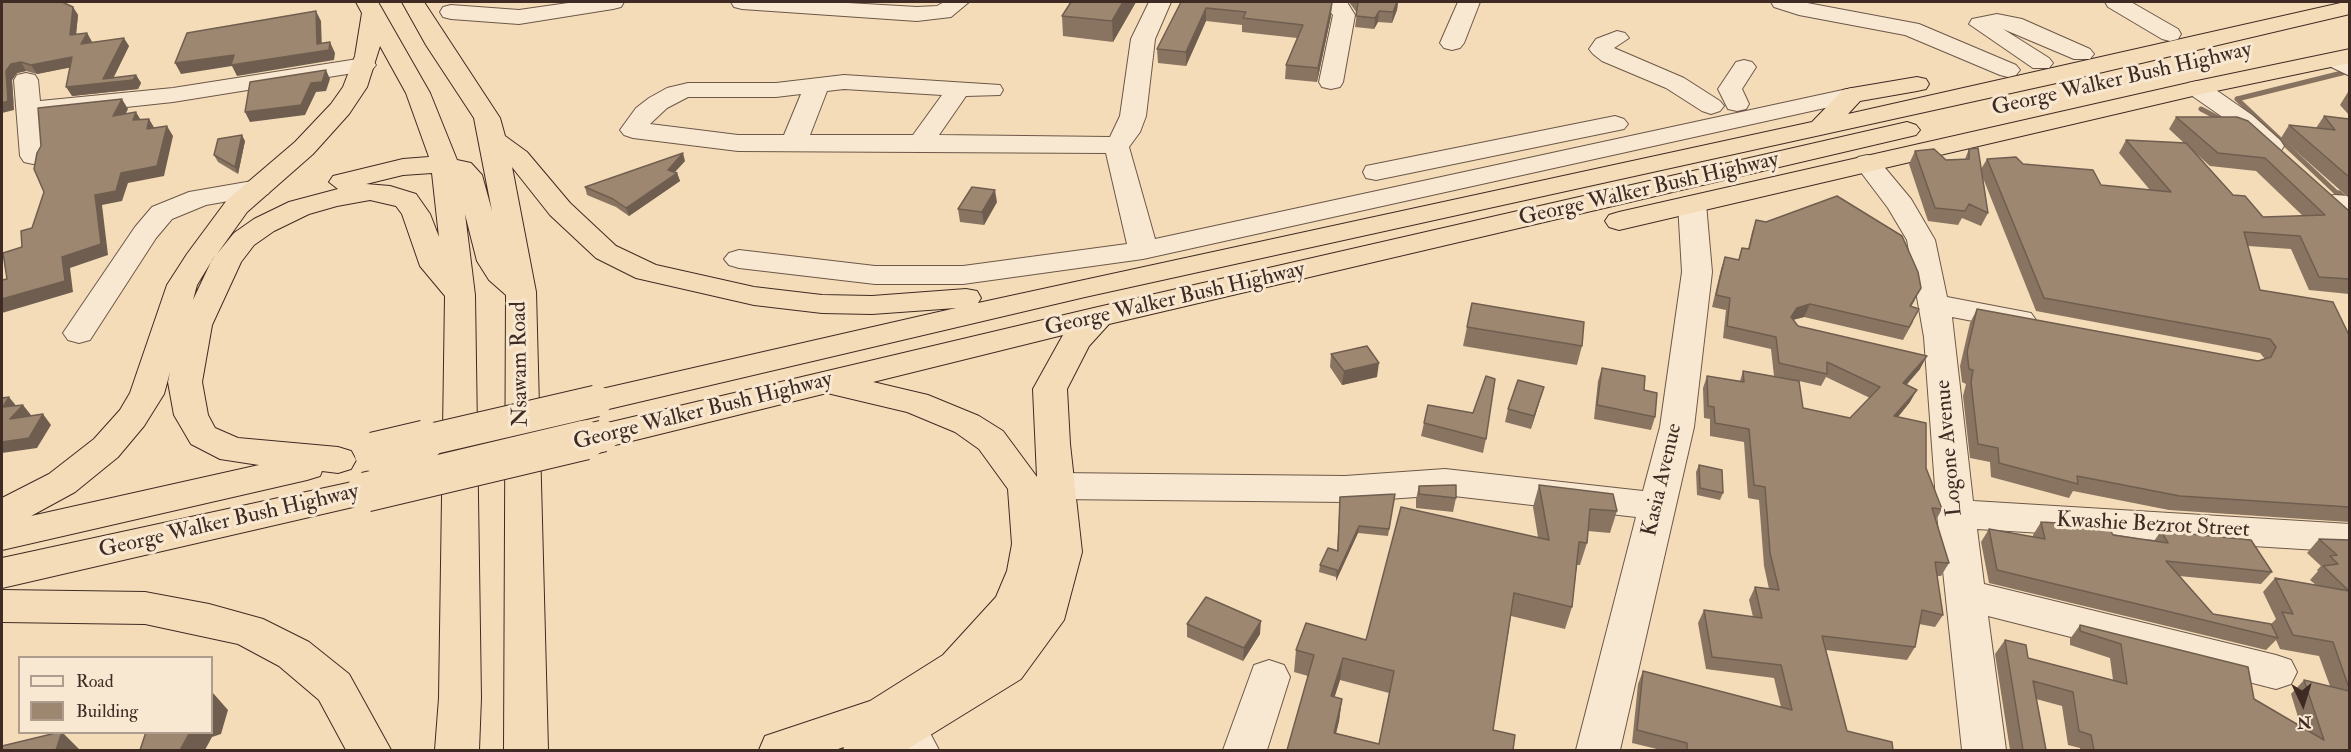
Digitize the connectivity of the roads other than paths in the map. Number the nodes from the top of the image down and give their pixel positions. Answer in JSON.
{"nodes":[{"id":1,"x":413,"y":2,"type":"edge"},
{"id":2,"x":613,"y":2,"type":"edge"},
{"id":3,"x":742,"y":2,"type":"edge"},
{"id":4,"x":958,"y":2,"type":"edge"},
{"id":5,"x":1160,"y":2,"type":"edge"},
{"id":6,"x":1331,"y":2,"type":"edge"},
{"id":7,"x":1469,"y":2,"type":"edge"},
{"id":8,"x":1783,"y":2,"type":"edge"},
{"id":9,"x":2116,"y":2,"type":"edge"},
{"id":10,"x":2317,"y":2,"type":"edge"},
{"id":11,"x":370,"y":7,"type":"edge"},
{"id":12,"x":452,"y":7,"type":"edge"},
{"id":13,"x":2349,"y":7,"type":"edge"},
{"id":14,"x":2349,"y":26,"type":"edge"},
{"id":15,"x":2170,"y":34,"type":"junction"},
{"id":16,"x":1617,"y":38,"type":"dead end"},
{"id":17,"x":1452,"y":43,"type":"dead end"},
{"id":18,"x":438,"y":45,"type":"junction"},
{"id":19,"x":2082,"y":54,"type":"junction"},
{"id":20,"x":2345,"y":62,"type":"edge"},
{"id":21,"x":2042,"y":63,"type":"junction"},
{"id":22,"x":364,"y":65,"type":"junction"},
{"id":23,"x":1744,"y":67,"type":"dead end"},
{"id":24,"x":2008,"y":70,"type":"junction"},
{"id":25,"x":26,"y":80,"type":"dead end"},
{"id":26,"x":1331,"y":82,"type":"dead end"},
{"id":27,"x":818,"y":84,"type":"junction"},
{"id":28,"x":959,"y":88,"type":"junction"},
{"id":29,"x":2198,"y":88,"type":"junction"},
{"id":30,"x":991,"y":90,"type":"dead end"},
{"id":31,"x":1852,"y":95,"type":"junction"},
{"id":32,"x":1711,"y":105,"type":"junction"},
{"id":33,"x":1748,"y":109,"type":"junction"},
{"id":34,"x":31,"y":110,"type":"junction"},
{"id":35,"x":1822,"y":126,"type":"junction"},
{"id":36,"x":493,"y":139,"type":"junction"},
{"id":37,"x":921,"y":142,"type":"junction"},
{"id":38,"x":793,"y":144,"type":"junction"},
{"id":39,"x":1115,"y":147,"type":"junction"},
{"id":40,"x":33,"y":156,"type":"dead end"},
{"id":41,"x":1435,"y":160,"type":"junction"},
{"id":42,"x":1867,"y":163,"type":"junction"},
{"id":43,"x":445,"y":165,"type":"junction"},
{"id":44,"x":2293,"y":165,"type":"edge"},
{"id":45,"x":1376,"y":172,"type":"dead end"},
{"id":46,"x":1460,"y":180,"type":"junction"},
{"id":47,"x":258,"y":188,"type":"junction"},
{"id":48,"x":1692,"y":204,"type":"junction"},
{"id":49,"x":210,"y":241,"type":"junction"},
{"id":50,"x":1398,"y":249,"type":"junction"},
{"id":51,"x":1143,"y":250,"type":"junction"},
{"id":52,"x":739,"y":258,"type":"dead end"},
{"id":53,"x":521,"y":292,"type":"junction"},
{"id":54,"x":460,"y":295,"type":"junction"},
{"id":55,"x":1092,"y":302,"type":"junction"},
{"id":56,"x":1934,"y":304,"type":"junction"},
{"id":57,"x":2050,"y":325,"type":"edge"},
{"id":58,"x":79,"y":333,"type":"dead end"},
{"id":59,"x":1908,"y":353,"type":"edge"},
{"id":60,"x":1942,"y":362,"type":"junction"},
{"id":61,"x":827,"y":382,"type":"junction"},
{"id":62,"x":338,"y":460,"type":"junction"},
{"id":63,"x":1056,"y":486,"type":"junction"},
{"id":64,"x":1657,"y":506,"type":"junction"},
{"id":65,"x":2,"y":514,"type":"edge"},
{"id":66,"x":1956,"y":514,"type":"junction"},
{"id":67,"x":2,"y":536,"type":"edge"},
{"id":68,"x":2349,"y":538,"type":"edge"},
{"id":69,"x":2,"y":573,"type":"edge"},
{"id":70,"x":1965,"y":595,"type":"junction"},
{"id":71,"x":2,"y":606,"type":"edge"},
{"id":72,"x":2276,"y":672,"type":"dead end"},
{"id":73,"x":1269,"y":677,"type":"dead end"},
{"id":74,"x":911,"y":740,"type":"edge"},
{"id":75,"x":369,"y":750,"type":"edge"},
{"id":76,"x":457,"y":750,"type":"edge"},
{"id":77,"x":526,"y":750,"type":"edge"},
{"id":78,"x":781,"y":750,"type":"edge"},
{"id":79,"x":865,"y":750,"type":"edge"},
{"id":80,"x":1245,"y":750,"type":"edge"},
{"id":81,"x":1598,"y":750,"type":"edge"},
{"id":82,"x":1984,"y":750,"type":"edge"}],
"edges":[{"from":1,"to":18,"type":"highway","name":"Nsawam Road"},
{"from":2,"to":12,"type":"street"},
{"from":3,"to":4,"type":"street"},
{"from":5,"to":39,"type":"street"},
{"from":6,"to":26,"type":"street"},
{"from":7,"to":17,"type":"street"},
{"from":8,"to":24,"type":"street"},
{"from":9,"to":15,"type":"street"},
{"from":10,"to":15,"type":"highway"},
{"from":11,"to":22,"type":"highway"},
{"from":11,"to":43,"type":"highway"},
{"from":12,"to":18,"type":"street"},
{"from":13,"to":35,"type":"highway","name":"George Walker Bush Highway"},
{"from":14,"to":50,"type":"highway","name":"George Walker Bush Highway"},
{"from":15,"to":19,"type":"highway"},
{"from":16,"to":32,"type":"street"},
{"from":18,"to":36,"type":"highway","name":"Nsawam Road"},
{"from":19,"to":21,"type":"highway"},
{"from":19,"to":21,"type":"street"},
{"from":20,"to":29,"type":"highway"},
{"from":21,"to":24,"type":"highway"},
{"from":22,"to":34,"type":"street"},
{"from":22,"to":47,"type":"highway"},
{"from":23,"to":33,"type":"street"},
{"from":24,"to":31,"type":"highway"},
{"from":25,"to":34,"type":"street"},
{"from":27,"to":28,"type":"street"},
{"from":27,"to":38,"type":"street"},
{"from":27,"to":38,"type":"street"},
{"from":28,"to":30,"type":"street"},
{"from":28,"to":37,"type":"street"},
{"from":29,"to":42,"type":"highway"},
{"from":29,"to":44,"type":"street"},
{"from":31,"to":33,"type":"street"},
{"from":31,"to":35,"type":"highway"},
{"from":32,"to":33,"type":"street"},
{"from":32,"to":41,"type":"street"},
{"from":33,"to":46,"type":"street"},
{"from":34,"to":40,"type":"street"},
{"from":35,"to":55,"type":"highway","name":"George Walker Bush Highway"},
{"from":36,"to":53,"type":"highway","name":"Nsawam Road"},
{"from":36,"to":55,"type":"highway"},
{"from":37,"to":38,"type":"street"},
{"from":37,"to":39,"type":"street"},
{"from":39,"to":51,"type":"street"},
{"from":41,"to":45,"type":"street"},
{"from":41,"to":46,"type":"street"},
{"from":42,"to":48,"type":"highway"},
{"from":42,"to":56,"type":"street","name":"Logone Avenue"},
{"from":43,"to":49,"type":"highway"},
{"from":43,"to":53,"type":"highway"},
{"from":43,"to":54,"type":"highway"},
{"from":46,"to":51,"type":"street"},
{"from":47,"to":49,"type":"highway"},
{"from":47,"to":58,"type":"street"},
{"from":48,"to":50,"type":"highway"},
{"from":48,"to":64,"type":"street","name":"Kasia Avenue"},
{"from":49,"to":65,"type":"highway"},
{"from":50,"to":55,"type":"highway","name":"George Walker Bush Highway"},
{"from":51,"to":52,"type":"street"},
{"from":53,"to":77,"type":"highway","name":"Nsawam Road"},
{"from":54,"to":62,"type":"highway"},
{"from":54,"to":76,"type":"highway"},
{"from":55,"to":61,"type":"highway","name":"George Walker Bush Highway"},
{"from":55,"to":62,"type":"highway","name":"George Walker Bush Highway","bridge":true},
{"from":55,"to":63,"type":"highway"},
{"from":56,"to":57,"type":"street"},
{"from":56,"to":60,"type":"street","name":"Logone Avenue"},
{"from":59,"to":60,"type":"street"},
{"from":60,"to":66,"type":"street","name":"Logone Avenue"},
{"from":61,"to":69,"type":"highway","name":"George Walker Bush Highway","bridge":true},
{"from":61,"to":78,"type":"highway"},
{"from":62,"to":67,"type":"highway","name":"George Walker Bush Highway"},
{"from":63,"to":64,"type":"street"},
{"from":63,"to":74,"type":"highway"},
{"from":64,"to":81,"type":"street","name":"Kasia Avenue"},
{"from":66,"to":68,"type":"street","name":"Kwashie Bezrot Street"},
{"from":66,"to":70,"type":"street","name":"Logone Avenue"},
{"from":70,"to":72,"type":"street"},
{"from":70,"to":82,"type":"street","name":"Logone Avenue"},
{"from":71,"to":75,"type":"highway"},
{"from":73,"to":80,"type":"street"},
{"from":74,"to":79,"type":"highway"}]}
